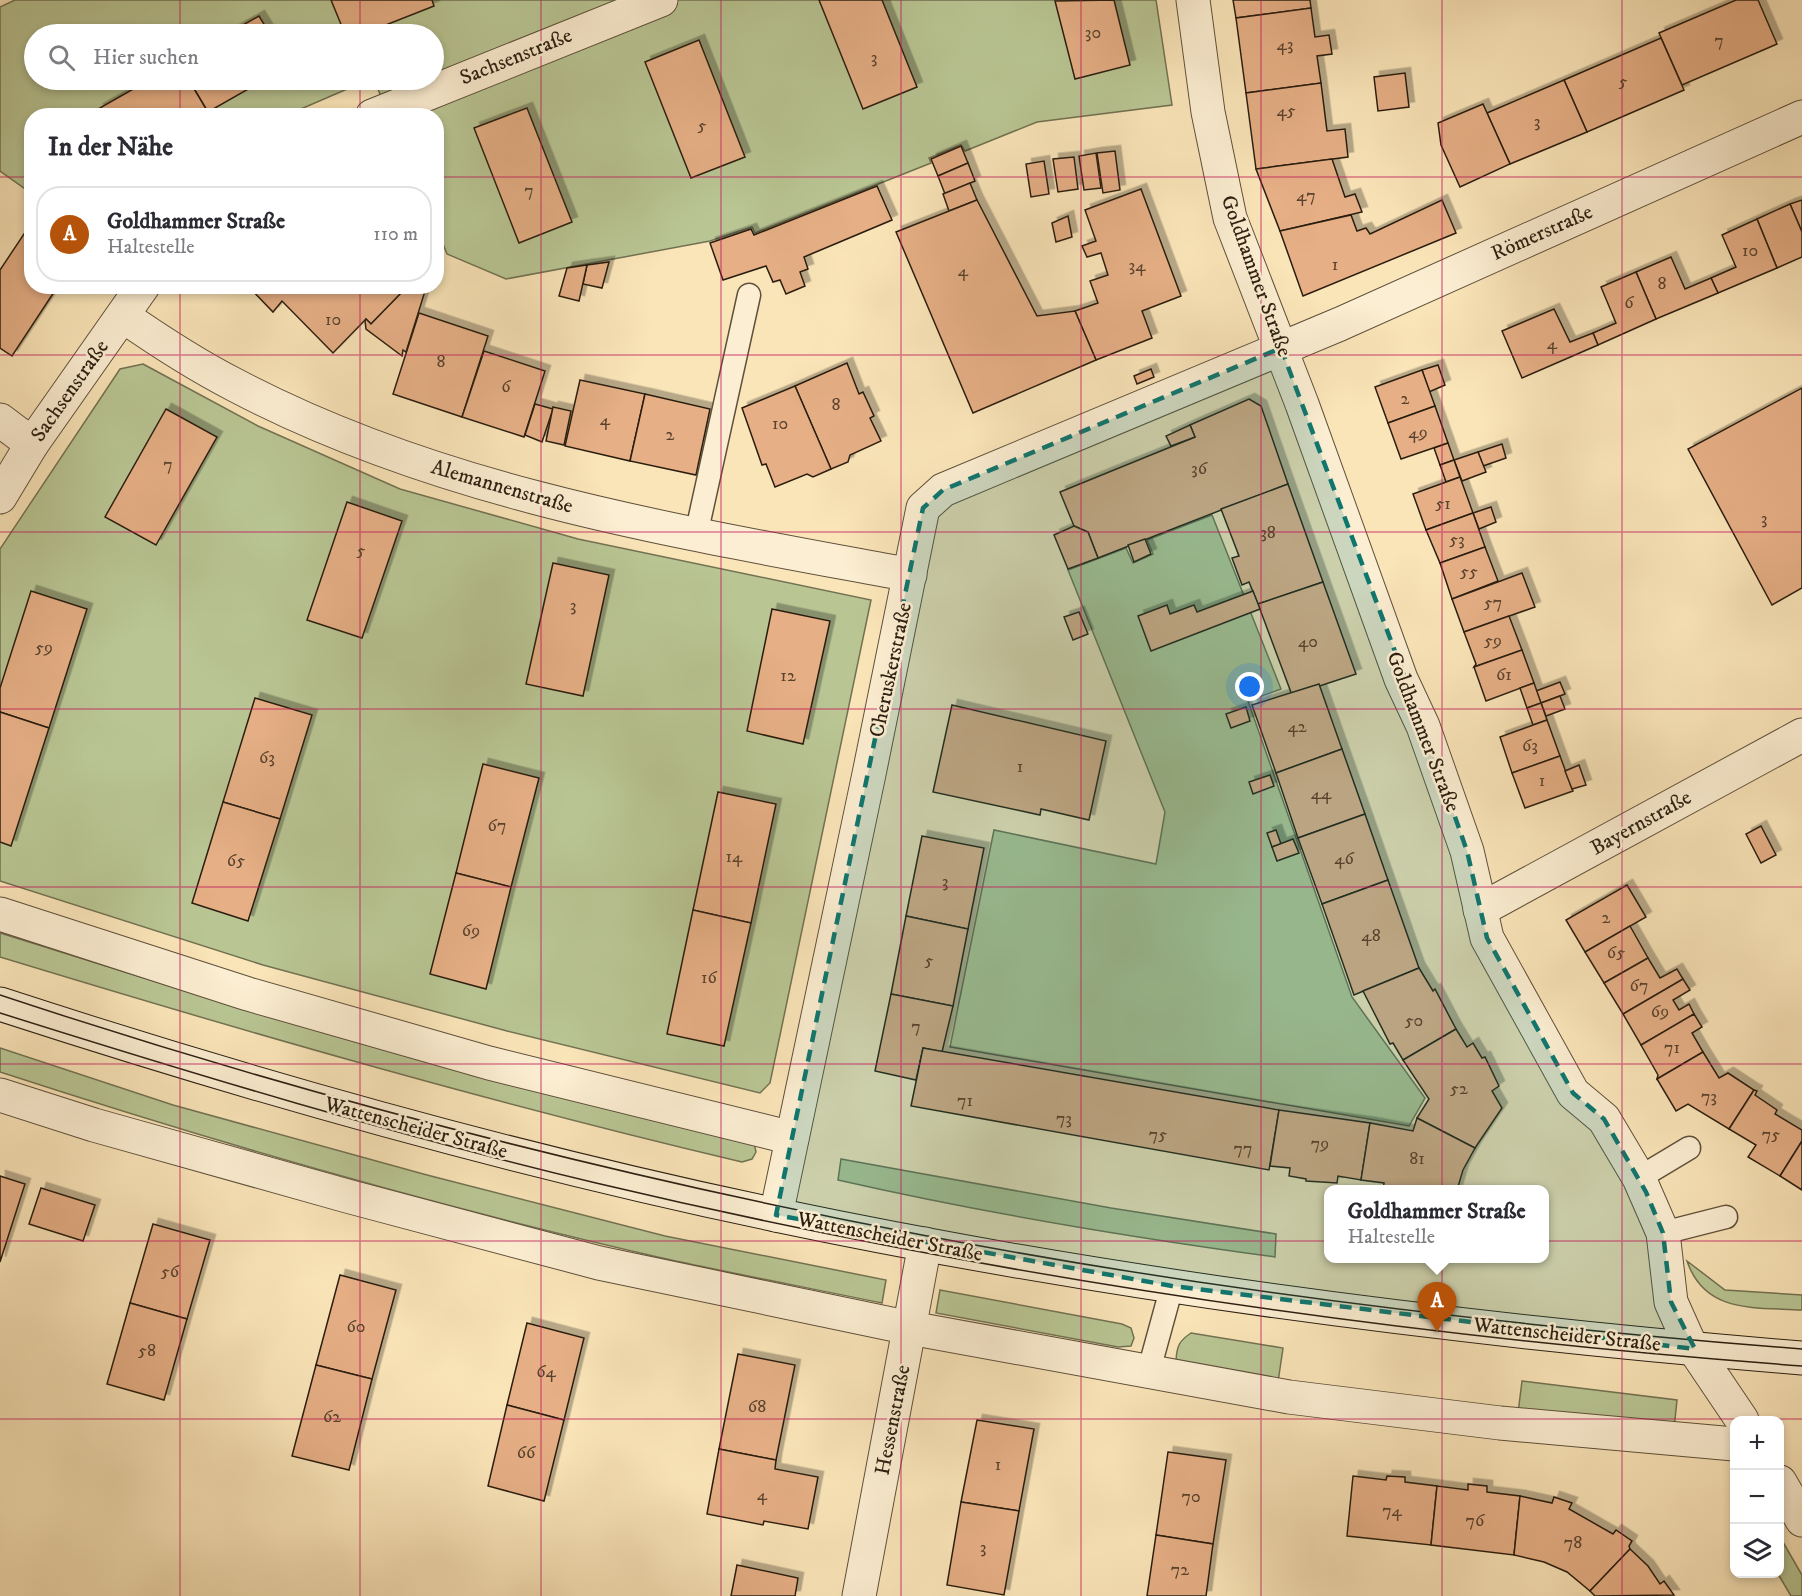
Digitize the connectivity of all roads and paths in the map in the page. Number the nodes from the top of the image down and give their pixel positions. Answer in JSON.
{"nodes":[{"id":1,"x":661,"y":0,"type":"edge"},
{"id":2,"x":1193,"y":0,"type":"edge"},
{"id":3,"x":444,"y":87,"type":"edge"},
{"id":4,"x":437,"y":90,"type":"edge"},
{"id":5,"x":392,"y":108,"type":"edge"},
{"id":6,"x":1802,"y":117,"type":"edge"},
{"id":7,"x":138,"y":294,"type":"edge"},
{"id":8,"x":749,"y":295,"type":"dead end"},
{"id":9,"x":123,"y":316,"type":"junction"},
{"id":10,"x":1281,"y":348,"type":"junction"},
{"id":11,"x":0,"y":420,"type":"edge"},
{"id":12,"x":32,"y":444,"type":"junction"},
{"id":13,"x":0,"y":497,"type":"edge"},
{"id":14,"x":696,"y":535,"type":"junction"},
{"id":15,"x":910,"y":575,"type":"junction"},
{"id":16,"x":1802,"y":735,"type":"edge"},
{"id":17,"x":1480,"y":910,"type":"junction"},
{"id":18,"x":0,"y":914,"type":"edge"},
{"id":19,"x":0,"y":1004,"type":"edge"},
{"id":20,"x":0,"y":1095,"type":"edge"},
{"id":21,"x":792,"y":1138,"type":"junction"},
{"id":22,"x":1689,"y":1148,"type":"dead end"},
{"id":23,"x":1639,"y":1178,"type":"junction"},
{"id":24,"x":776,"y":1215,"type":"junction"},
{"id":25,"x":1726,"y":1217,"type":"dead end"},
{"id":26,"x":1663,"y":1233,"type":"junction"},
{"id":27,"x":925,"y":1244,"type":"junction"},
{"id":28,"x":1172,"y":1286,"type":"junction"},
{"id":29,"x":910,"y":1328,"type":"junction"},
{"id":30,"x":1695,"y":1349,"type":"junction"},
{"id":31,"x":1802,"y":1358,"type":"edge"},
{"id":32,"x":1149,"y":1370,"type":"junction"},
{"id":33,"x":1739,"y":1416,"type":"edge"},
{"id":34,"x":1730,"y":1444,"type":"edge"},
{"id":35,"x":1784,"y":1490,"type":"edge"},
{"id":36,"x":1802,"y":1520,"type":"edge"},
{"id":37,"x":860,"y":1596,"type":"edge"}],
"edges":[{"from":1,"to":3,"type":"street","name":"Sachsenstraße"},
{"from":2,"to":10,"type":"street","name":"Goldhammer Straße"},
{"from":4,"to":5,"type":"street","name":"Sachsenstraße"},
{"from":6,"to":10,"type":"street","name":"Römerstraße"},
{"from":7,"to":9,"type":"street","name":"Sachsenstraße"},
{"from":8,"to":14,"type":"lane"},
{"from":9,"to":12,"type":"street","name":"Sachsenstraße"},
{"from":9,"to":14,"type":"street","name":"Alemannenstraße"},
{"from":10,"to":15,"type":"street","name":"Cheruskerstraße"},
{"from":10,"to":17,"type":"street","name":"Goldhammer Straße"},
{"from":11,"to":12,"type":"street"},
{"from":12,"to":13,"type":"street","name":"Sachsenstraße"},
{"from":14,"to":15,"type":"street","name":"Alemannenstraße"},
{"from":15,"to":21,"type":"street","name":"Cheruskerstraße"},
{"from":16,"to":17,"type":"street","name":"Bayernstraße"},
{"from":17,"to":23,"type":"street","name":"Goldhammer Straße"},
{"from":18,"to":21,"type":"street"},
{"from":19,"to":24,"type":"street","name":"Wattenscheider Straße"},
{"from":20,"to":29,"type":"street"},
{"from":21,"to":24,"type":"street","name":"Cheruskerstraße"},
{"from":22,"to":23,"type":"lane"},
{"from":23,"to":26,"type":"street","name":"Goldhammer Straße"},
{"from":24,"to":27,"type":"street","name":"Wattenscheider Straße"},
{"from":25,"to":26,"type":"lane"},
{"from":26,"to":30,"type":"street","name":"Goldhammer Straße"},
{"from":27,"to":28,"type":"street","name":"Wattenscheider Straße"},
{"from":27,"to":29,"type":"street","name":"Hessenstraße"},
{"from":28,"to":30,"type":"street","name":"Wattenscheider Straße"},
{"from":28,"to":32,"type":"lane"},
{"from":29,"to":32,"type":"street"},
{"from":29,"to":37,"type":"street","name":"Hessenstraße"},
{"from":30,"to":31,"type":"street","name":"Wattenscheider Straße"},
{"from":30,"to":33,"type":"street","name":"Goldhammer Straße"},
{"from":32,"to":34,"type":"street"},
{"from":35,"to":36,"type":"street"}]}
